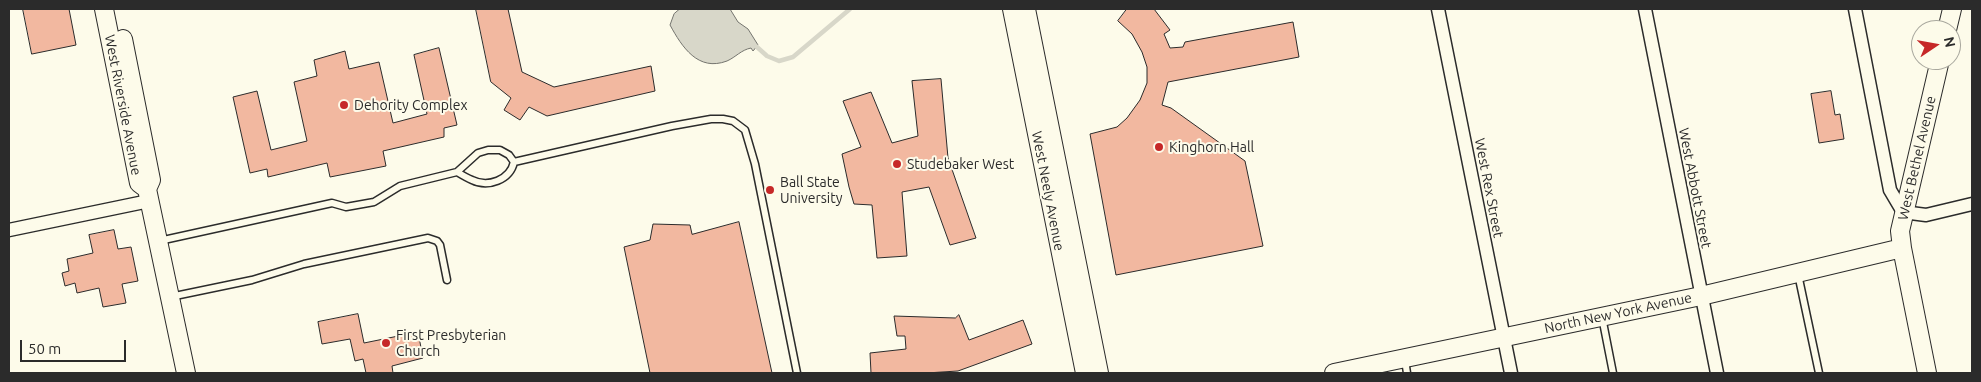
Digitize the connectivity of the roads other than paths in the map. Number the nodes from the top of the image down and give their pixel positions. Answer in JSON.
{"nodes":[{"id":1,"x":104,"y":9,"type":"edge"},
{"id":2,"x":117,"y":9,"type":"edge"},
{"id":3,"x":1012,"y":9,"type":"edge"},
{"id":4,"x":1026,"y":9,"type":"edge"},
{"id":5,"x":1438,"y":9,"type":"edge"},
{"id":6,"x":1645,"y":9,"type":"edge"},
{"id":7,"x":1855,"y":9,"type":"edge"},
{"id":8,"x":1938,"y":70,"type":"edge"},
{"id":9,"x":514,"y":162,"type":"junction"},
{"id":10,"x":458,"y":172,"type":"junction"},
{"id":11,"x":148,"y":195,"type":"junction"},
{"id":12,"x":1972,"y":204,"type":"edge"},
{"id":13,"x":1904,"y":212,"type":"junction"},
{"id":14,"x":9,"y":230,"type":"edge"},
{"id":15,"x":158,"y":241,"type":"junction"},
{"id":16,"x":1902,"y":248,"type":"junction"},
{"id":17,"x":1798,"y":273,"type":"junction"},
{"id":18,"x":447,"y":280,"type":"dead end"},
{"id":19,"x":1702,"y":296,"type":"junction"},
{"id":20,"x":169,"y":297,"type":"junction"},
{"id":21,"x":1602,"y":316,"type":"junction"},
{"id":22,"x":1504,"y":336,"type":"junction"},
{"id":23,"x":1406,"y":366,"type":"edge"},
{"id":24,"x":186,"y":373,"type":"edge"},
{"id":25,"x":797,"y":373,"type":"edge"},
{"id":26,"x":1085,"y":373,"type":"edge"},
{"id":27,"x":1099,"y":373,"type":"edge"},
{"id":28,"x":1334,"y":373,"type":"edge"},
{"id":29,"x":1511,"y":373,"type":"edge"},
{"id":30,"x":1613,"y":373,"type":"edge"},
{"id":31,"x":1717,"y":373,"type":"edge"},
{"id":32,"x":1819,"y":373,"type":"edge"},
{"id":33,"x":1927,"y":373,"type":"edge"}],
"edges":[{"from":1,"to":11,"type":"street","name":"West Riverside Avenue"},
{"from":2,"to":11,"type":"street"},
{"from":3,"to":26,"type":"street","name":"West Neely Avenue"},
{"from":4,"to":27,"type":"street","name":"West Neely Avenue"},
{"from":5,"to":22,"type":"street","name":"West Rex Street"},
{"from":6,"to":19,"type":"street","name":"West Abbott Street"},
{"from":7,"to":13,"type":"street"},
{"from":8,"to":13,"type":"street","name":"West Bethel Avenue"},
{"from":9,"to":10,"type":"lane"},
{"from":9,"to":10,"type":"lane"},
{"from":9,"to":25,"type":"lane"},
{"from":10,"to":15,"type":"lane"},
{"from":11,"to":14,"type":"street"},
{"from":11,"to":15,"type":"street","name":"West Riverside Avenue"},
{"from":12,"to":13,"type":"street"},
{"from":13,"to":16,"type":"street","name":"West Bethel Avenue"},
{"from":15,"to":20,"type":"street","name":"West Riverside Avenue"},
{"from":16,"to":17,"type":"street","name":"North New York Avenue"},
{"from":16,"to":33,"type":"street","name":"West Bethel Avenue"},
{"from":17,"to":19,"type":"street","name":"North New York Avenue"},
{"from":17,"to":32,"type":"lane"},
{"from":18,"to":20,"type":"lane"},
{"from":19,"to":21,"type":"street","name":"North New York Avenue"},
{"from":19,"to":31,"type":"street","name":"West Abbott Street"},
{"from":20,"to":24,"type":"street","name":"West Riverside Avenue"},
{"from":21,"to":22,"type":"street","name":"North New York Avenue"},
{"from":21,"to":30,"type":"lane"},
{"from":22,"to":23,"type":"street","name":"North New York Avenue"},
{"from":22,"to":29,"type":"street","name":"West Rex Street"},
{"from":23,"to":28,"type":"street","name":"North New York Avenue"}]}
